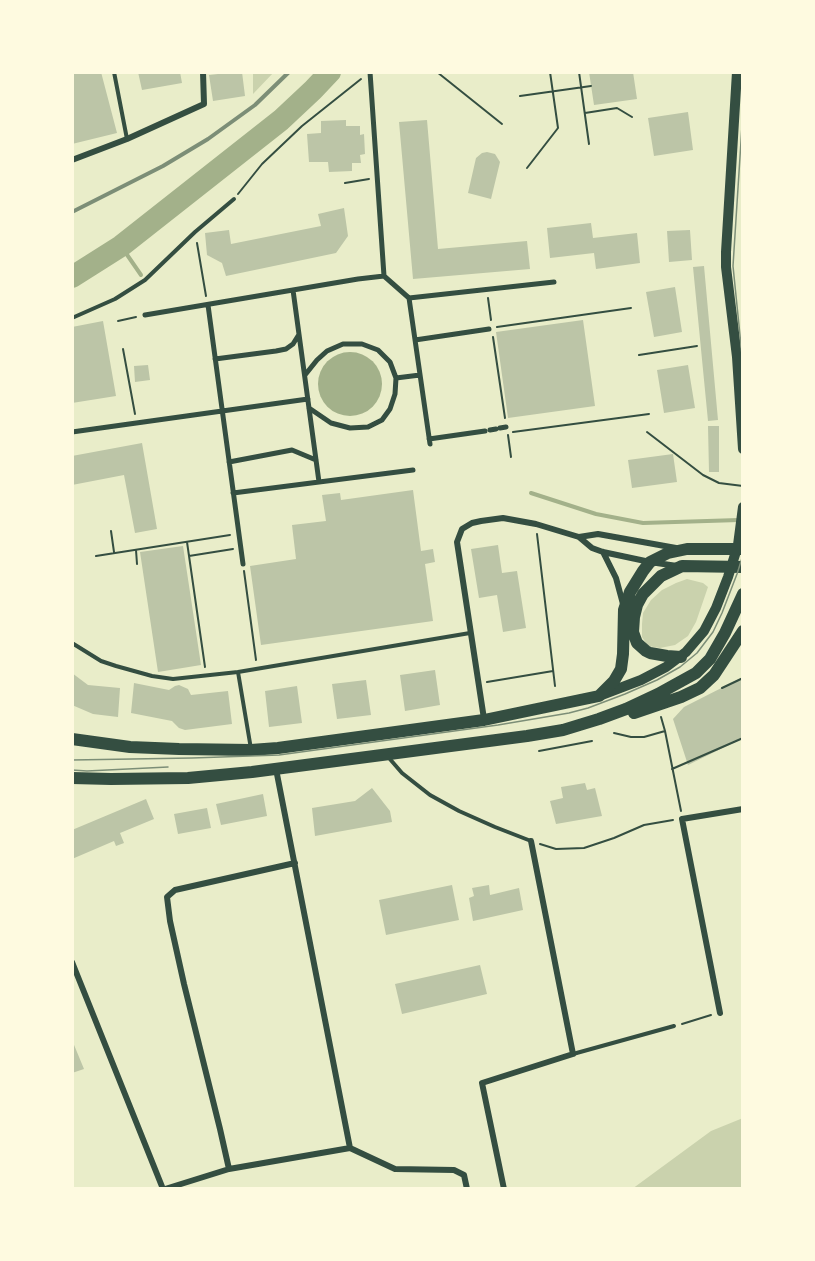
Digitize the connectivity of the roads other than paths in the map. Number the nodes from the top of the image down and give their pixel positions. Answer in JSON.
{"nodes":[{"id":1,"x":114,"y":72,"type":"edge"},
{"id":2,"x":203,"y":72,"type":"edge"},
{"id":3,"x":370,"y":72,"type":"edge"},
{"id":4,"x":737,"y":72,"type":"edge"},
{"id":5,"x":127,"y":140,"type":"junction"},
{"id":6,"x":72,"y":160,"type":"edge"},
{"id":7,"x":234,"y":199,"type":"road end"},
{"id":8,"x":384,"y":276,"type":"junction"},
{"id":9,"x":554,"y":282,"type":"dead end"},
{"id":10,"x":293,"y":290,"type":"junction"},
{"id":11,"x":409,"y":298,"type":"junction"},
{"id":12,"x":208,"y":305,"type":"junction"},
{"id":13,"x":145,"y":315,"type":"road end"},
{"id":14,"x":72,"y":318,"type":"edge"},
{"id":15,"x":491,"y":328,"type":"road end"},
{"id":16,"x":298,"y":336,"type":"junction"},
{"id":17,"x":415,"y":340,"type":"junction"},
{"id":18,"x":215,"y":359,"type":"junction"},
{"id":19,"x":305,"y":375,"type":"junction"},
{"id":20,"x":420,"y":375,"type":"junction"},
{"id":21,"x":396,"y":378,"type":"junction"},
{"id":22,"x":308,"y":399,"type":"junction"},
{"id":23,"x":309,"y":408,"type":"junction"},
{"id":24,"x":222,"y":411,"type":"junction"},
{"id":25,"x":495,"y":429,"type":"road end"},
{"id":26,"x":72,"y":432,"type":"edge"},
{"id":27,"x":743,"y":449,"type":"edge"},
{"id":28,"x":316,"y":460,"type":"junction"},
{"id":29,"x":229,"y":462,"type":"junction"},
{"id":30,"x":413,"y":470,"type":"dead end"},
{"id":31,"x":319,"y":482,"type":"junction"},
{"id":32,"x":233,"y":493,"type":"junction"},
{"id":33,"x":743,"y":507,"type":"edge"},
{"id":34,"x":579,"y":537,"type":"junction"},
{"id":35,"x":687,"y":549,"type":"junction"},
{"id":36,"x":743,"y":549,"type":"edge"},
{"id":37,"x":603,"y":552,"type":"junction"},
{"id":38,"x":650,"y":562,"type":"junction"},
{"id":39,"x":243,"y":564,"type":"road end"},
{"id":40,"x":682,"y":566,"type":"junction"},
{"id":41,"x":743,"y":567,"type":"edge"},
{"id":42,"x":741,"y":598,"type":"edge"},
{"id":43,"x":624,"y":610,"type":"junction"},
{"id":44,"x":743,"y":631,"type":"edge"},
{"id":45,"x":470,"y":633,"type":"junction"},
{"id":46,"x":72,"y":643,"type":"edge"},
{"id":47,"x":681,"y":657,"type":"junction"},
{"id":48,"x":238,"y":672,"type":"junction"},
{"id":49,"x":599,"y":696,"type":"junction"},
{"id":50,"x":484,"y":720,"type":"junction"},
{"id":51,"x":563,"y":730,"type":"junction"},
{"id":52,"x":72,"y":739,"type":"edge"},
{"id":53,"x":252,"y":750,"type":"junction"},
{"id":54,"x":387,"y":754,"type":"junction"},
{"id":55,"x":276,"y":769,"type":"junction"},
{"id":56,"x":72,"y":778,"type":"edge"},
{"id":57,"x":743,"y":809,"type":"edge"},
{"id":58,"x":531,"y":841,"type":"joint"},
{"id":59,"x":295,"y":864,"type":"junction"},
{"id":60,"x":72,"y":962,"type":"edge"},
{"id":61,"x":720,"y":1013,"type":"road end"},
{"id":62,"x":674,"y":1026,"type":"road end"},
{"id":63,"x":573,"y":1054,"type":"junction"},
{"id":64,"x":350,"y":1148,"type":"junction"},
{"id":65,"x":229,"y":1168,"type":"junction"},
{"id":66,"x":164,"y":1189,"type":"edge"},
{"id":67,"x":467,"y":1189,"type":"edge"},
{"id":68,"x":504,"y":1189,"type":"edge"}],
"edges":[{"from":1,"to":5,"type":"lane"},
{"from":2,"to":5,"type":"street"},
{"from":3,"to":8,"type":"street"},
{"from":4,"to":27,"type":"main road"},
{"from":5,"to":6,"type":"street"},
{"from":7,"to":14,"type":"lane"},
{"from":8,"to":10,"type":"street"},
{"from":8,"to":11,"type":"street"},
{"from":9,"to":11,"type":"street"},
{"from":10,"to":12,"type":"street"},
{"from":10,"to":16,"type":"street"},
{"from":11,"to":17,"type":"street"},
{"from":12,"to":13,"type":"street"},
{"from":12,"to":18,"type":"street"},
{"from":15,"to":17,"type":"street"},
{"from":16,"to":18,"type":"street"},
{"from":16,"to":19,"type":"street"},
{"from":17,"to":20,"type":"street"},
{"from":18,"to":24,"type":"street"},
{"from":19,"to":21,"type":"street"},
{"from":19,"to":22,"type":"street"},
{"from":20,"to":21,"type":"street"},
{"from":20,"to":25,"type":"street"},
{"from":21,"to":23,"type":"street"},
{"from":22,"to":23,"type":"street"},
{"from":22,"to":24,"type":"street"},
{"from":23,"to":28,"type":"street"},
{"from":24,"to":26,"type":"street"},
{"from":24,"to":29,"type":"street"},
{"from":28,"to":29,"type":"street"},
{"from":28,"to":31,"type":"street"},
{"from":29,"to":32,"type":"street"},
{"from":30,"to":31,"type":"street"},
{"from":31,"to":32,"type":"street"},
{"from":32,"to":39,"type":"street"},
{"from":33,"to":47,"type":"main road"},
{"from":34,"to":35,"type":"street"},
{"from":34,"to":37,"type":"street"},
{"from":34,"to":45,"type":"street"},
{"from":35,"to":36,"type":"main road"},
{"from":35,"to":38,"type":"main road"},
{"from":37,"to":38,"type":"street"},
{"from":37,"to":43,"type":"street"},
{"from":38,"to":40,"type":"street"},
{"from":38,"to":43,"type":"main road"},
{"from":40,"to":41,"type":"main road"},
{"from":40,"to":47,"type":"main road"},
{"from":42,"to":51,"type":"main road"},
{"from":43,"to":49,"type":"main road"},
{"from":44,"to":51,"type":"main road"},
{"from":45,"to":48,"type":"lane"},
{"from":45,"to":50,"type":"street"},
{"from":46,"to":48,"type":"lane"},
{"from":47,"to":49,"type":"main road"},
{"from":48,"to":53,"type":"lane"},
{"from":49,"to":50,"type":"main road"},
{"from":50,"to":53,"type":"main road"},
{"from":51,"to":54,"type":"main road"},
{"from":52,"to":53,"type":"main road"},
{"from":54,"to":55,"type":"main road"},
{"from":54,"to":58,"type":"lane"},
{"from":55,"to":56,"type":"main road"},
{"from":55,"to":59,"type":"street"},
{"from":57,"to":61,"type":"street"},
{"from":58,"to":63,"type":"street"},
{"from":59,"to":64,"type":"street"},
{"from":59,"to":65,"type":"street"},
{"from":60,"to":66,"type":"street"},
{"from":62,"to":63,"type":"lane"},
{"from":63,"to":68,"type":"street"},
{"from":64,"to":65,"type":"street"},
{"from":64,"to":67,"type":"street"},
{"from":65,"to":66,"type":"street"}]}
